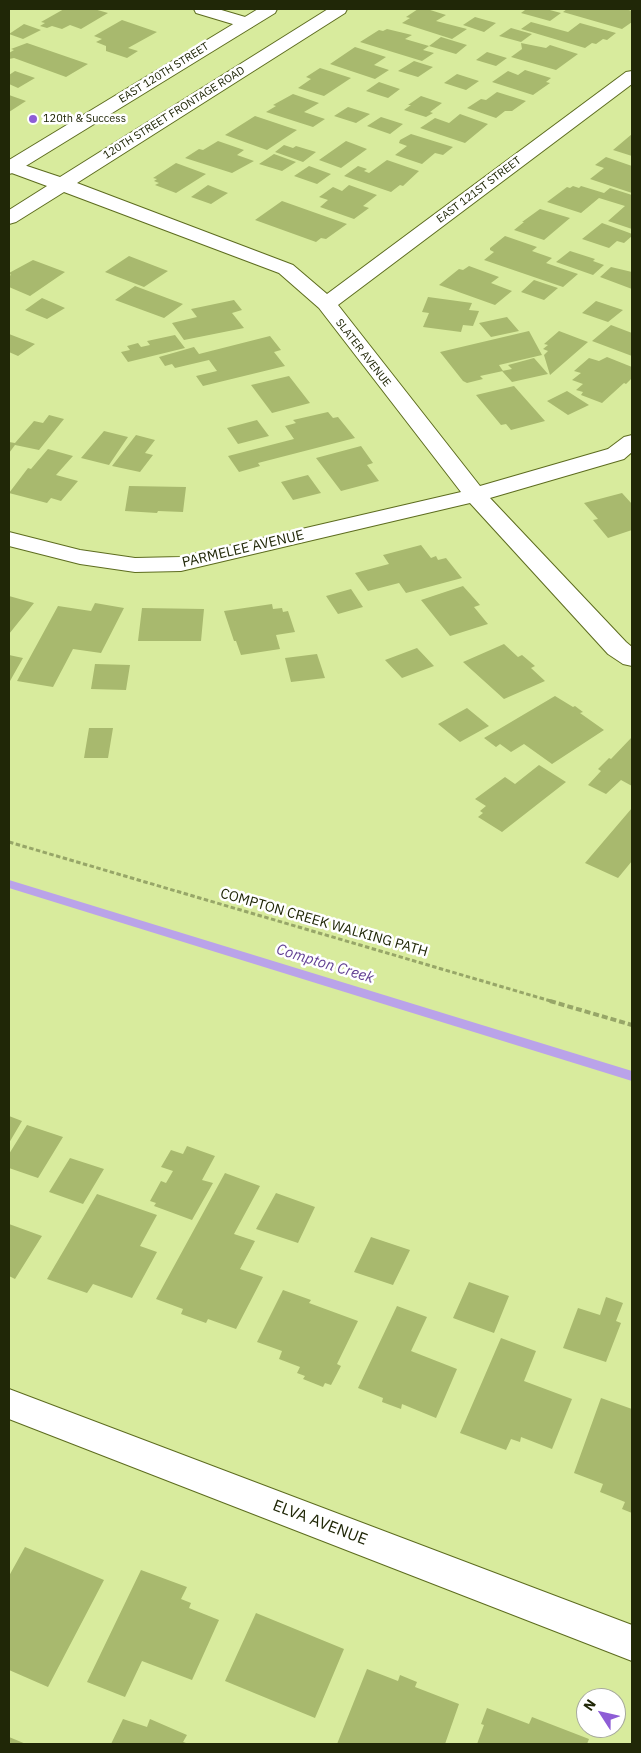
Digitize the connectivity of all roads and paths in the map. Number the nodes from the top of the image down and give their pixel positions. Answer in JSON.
{"nodes":[{"id":1,"x":202,"y":9,"type":"edge"},
{"id":2,"x":269,"y":9,"type":"edge"},
{"id":3,"x":339,"y":9,"type":"edge"},
{"id":4,"x":246,"y":23,"type":"junction"},
{"id":5,"x":632,"y":76,"type":"edge"},
{"id":6,"x":9,"y":167,"type":"edge"},
{"id":7,"x":62,"y":184,"type":"junction"},
{"id":8,"x":9,"y":218,"type":"edge"},
{"id":9,"x":326,"y":304,"type":"junction"},
{"id":10,"x":632,"y":442,"type":"edge"},
{"id":11,"x":475,"y":495,"type":"junction"},
{"id":12,"x":9,"y":539,"type":"edge"},
{"id":13,"x":632,"y":658,"type":"edge"},
{"id":14,"x":9,"y":842,"type":"edge"},
{"id":15,"x":632,"y":1025,"type":"edge"},
{"id":16,"x":9,"y":1404,"type":"edge"},
{"id":17,"x":632,"y":1643,"type":"edge"}],
"edges":[{"from":1,"to":4,"type":"street"},
{"from":2,"to":4,"type":"street","name":"EAST 120TH STREET"},
{"from":3,"to":7,"type":"street","name":"120TH STREET FRONTAGE ROAD"},
{"from":4,"to":6,"type":"street","name":"EAST 120TH STREET"},
{"from":5,"to":9,"type":"street","name":"EAST 121ST STREET"},
{"from":6,"to":7,"type":"street","name":"SLATER AVENUE"},
{"from":7,"to":8,"type":"street","name":"120TH STREET FRONTAGE ROAD"},
{"from":7,"to":9,"type":"street","name":"SLATER AVENUE"},
{"from":9,"to":11,"type":"street","name":"SLATER AVENUE"},
{"from":10,"to":11,"type":"street","name":"PARMELEE AVENUE"},
{"from":11,"to":12,"type":"street","name":"PARMELEE AVENUE"},
{"from":11,"to":13,"type":"street","name":"SLATER AVENUE"},
{"from":14,"to":15,"type":"path","name":"COMPTON CREEK WALKING PATH"},
{"from":16,"to":17,"type":"street","name":"ELVA AVENUE"}]}
